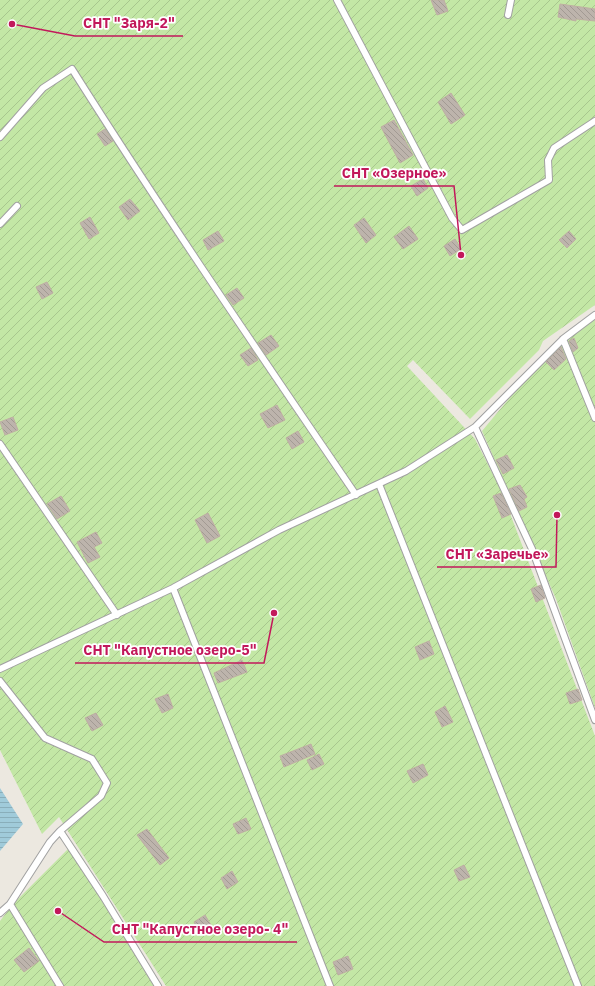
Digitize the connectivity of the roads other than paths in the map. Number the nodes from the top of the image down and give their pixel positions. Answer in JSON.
{"nodes":[{"id":1,"x":337,"y":0,"type":"edge"},
{"id":2,"x":511,"y":0,"type":"edge"},
{"id":3,"x":508,"y":15,"type":"dead end"},
{"id":4,"x":595,"y":121,"type":"edge"},
{"id":5,"x":0,"y":137,"type":"edge"},
{"id":6,"x":17,"y":206,"type":"dead end"},
{"id":7,"x":0,"y":224,"type":"edge"},
{"id":8,"x":595,"y":314,"type":"edge"},
{"id":9,"x":563,"y":339,"type":"junction"},
{"id":10,"x":595,"y":418,"type":"edge"},
{"id":11,"x":476,"y":426,"type":"junction"},
{"id":12,"x":0,"y":444,"type":"edge"},
{"id":13,"x":379,"y":484,"type":"junction"},
{"id":14,"x":356,"y":494,"type":"junction"},
{"id":15,"x":173,"y":588,"type":"junction"},
{"id":16,"x":117,"y":615,"type":"junction"},
{"id":17,"x":0,"y":669,"type":"edge"},
{"id":18,"x":0,"y":681,"type":"edge"},
{"id":19,"x":595,"y":720,"type":"edge"},
{"id":20,"x":60,"y":831,"type":"junction"},
{"id":21,"x":10,"y":904,"type":"junction"},
{"id":22,"x":0,"y":913,"type":"edge"},
{"id":23,"x":60,"y":986,"type":"edge"},
{"id":24,"x":158,"y":986,"type":"edge"},
{"id":25,"x":330,"y":986,"type":"edge"},
{"id":26,"x":578,"y":986,"type":"edge"}],
"edges":[{"from":1,"to":4,"type":"lane"},
{"from":2,"to":3,"type":"lane"},
{"from":5,"to":14,"type":"lane"},
{"from":6,"to":7,"type":"lane"},
{"from":8,"to":9,"type":"lane"},
{"from":9,"to":10,"type":"lane"},
{"from":9,"to":11,"type":"lane"},
{"from":11,"to":13,"type":"lane"},
{"from":11,"to":19,"type":"lane"},
{"from":12,"to":16,"type":"lane"},
{"from":13,"to":14,"type":"lane"},
{"from":13,"to":26,"type":"lane"},
{"from":14,"to":15,"type":"lane"},
{"from":15,"to":16,"type":"lane"},
{"from":15,"to":25,"type":"lane"},
{"from":16,"to":17,"type":"lane"},
{"from":18,"to":20,"type":"lane"},
{"from":20,"to":21,"type":"lane"},
{"from":20,"to":24,"type":"lane"},
{"from":21,"to":22,"type":"lane"},
{"from":21,"to":23,"type":"lane"}]}
